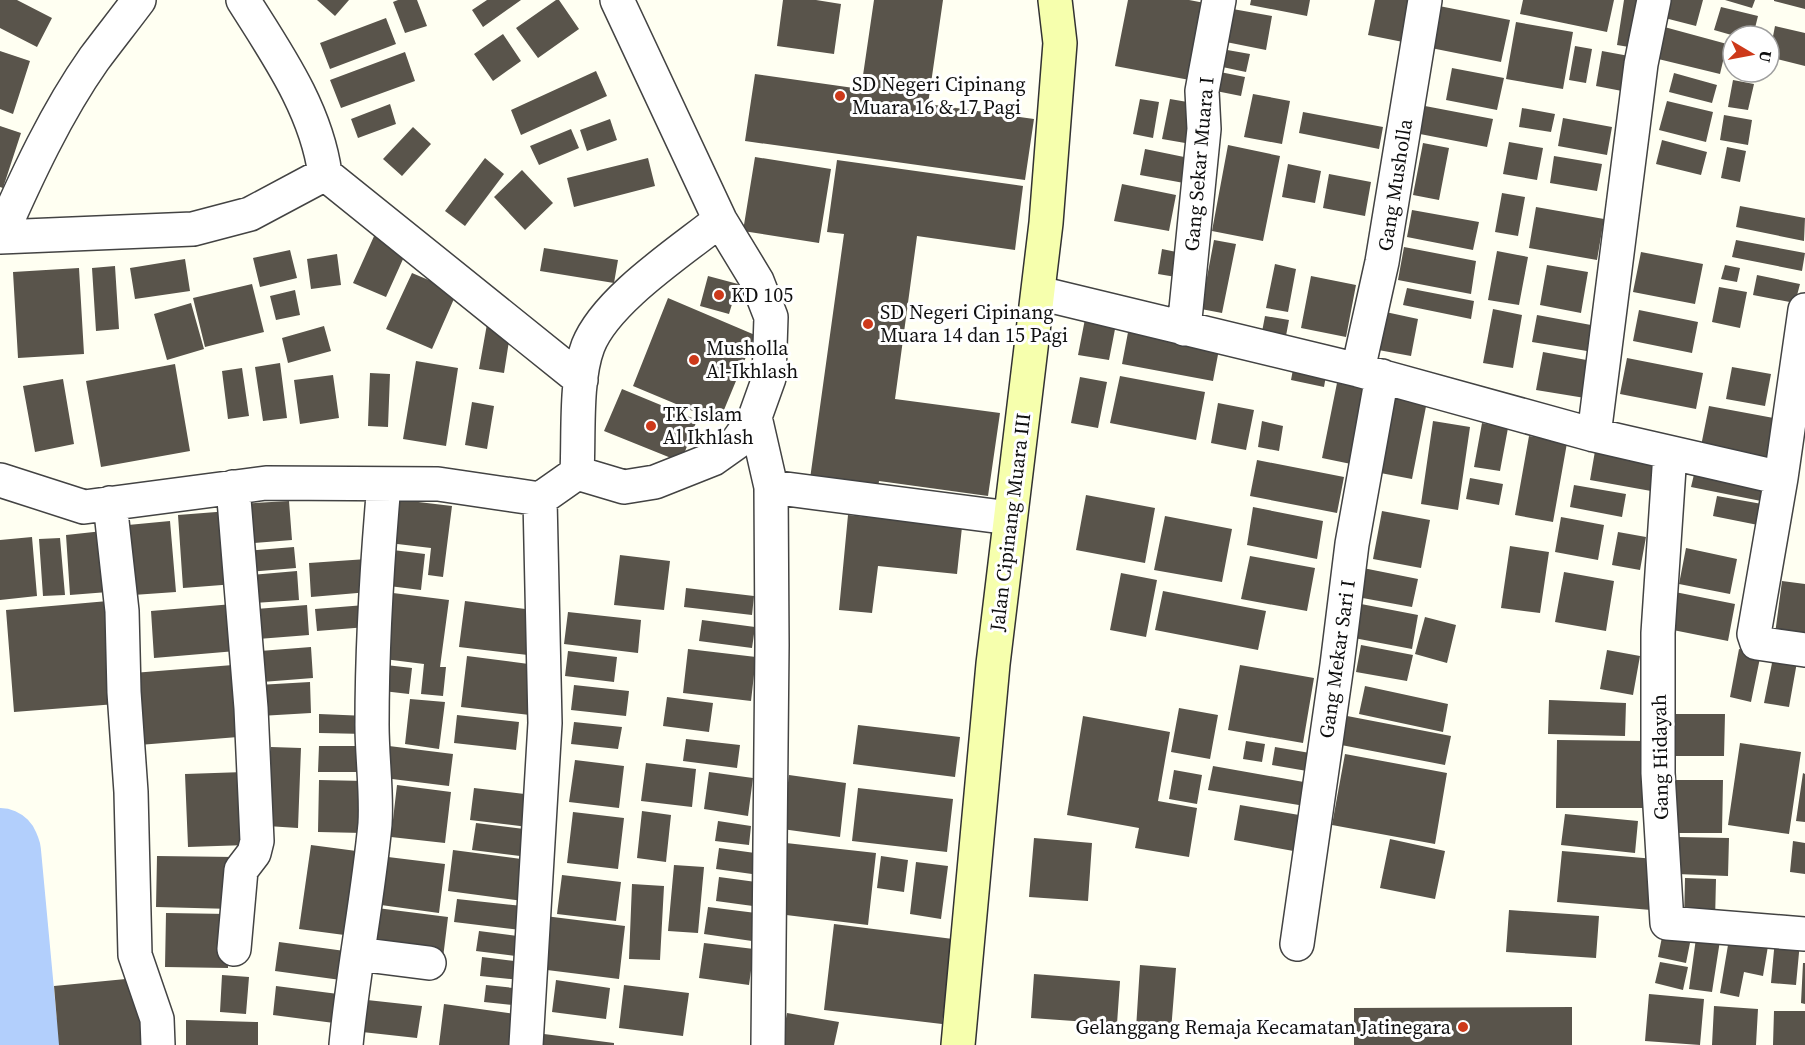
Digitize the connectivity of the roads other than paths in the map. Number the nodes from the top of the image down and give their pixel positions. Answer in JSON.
{"nodes":[{"id":1,"x":139,"y":0,"type":"edge"},
{"id":2,"x":243,"y":0,"type":"edge"},
{"id":3,"x":617,"y":0,"type":"edge"},
{"id":4,"x":1054,"y":0,"type":"edge"},
{"id":5,"x":1220,"y":0,"type":"edge"},
{"id":6,"x":1425,"y":0,"type":"edge"},
{"id":7,"x":1654,"y":0,"type":"edge"},
{"id":8,"x":325,"y":174,"type":"junction"},
{"id":9,"x":720,"y":220,"type":"junction"},
{"id":10,"x":0,"y":237,"type":"edge"},
{"id":11,"x":1039,"y":292,"type":"junction"},
{"id":12,"x":1805,"y":310,"type":"edge"},
{"id":13,"x":1184,"y":329,"type":"junction"},
{"id":14,"x":1370,"y":373,"type":"junction"},
{"id":15,"x":580,"y":380,"type":"junction"},
{"id":16,"x":755,"y":417,"type":"junction"},
{"id":17,"x":1594,"y":435,"type":"junction"},
{"id":18,"x":1671,"y":453,"type":"junction"},
{"id":19,"x":577,"y":473,"type":"junction"},
{"id":20,"x":1781,"y":478,"type":"junction"},
{"id":21,"x":0,"y":480,"type":"edge"},
{"id":22,"x":384,"y":484,"type":"junction"},
{"id":23,"x":233,"y":487,"type":"junction"},
{"id":24,"x":771,"y":487,"type":"junction"},
{"id":25,"x":540,"y":499,"type":"junction"},
{"id":26,"x":110,"y":503,"type":"junction"},
{"id":27,"x":1010,"y":518,"type":"junction"},
{"id":28,"x":1805,"y":650,"type":"edge"},
{"id":29,"x":1805,"y":934,"type":"edge"},
{"id":30,"x":1297,"y":944,"type":"dead end"},
{"id":31,"x":234,"y":949,"type":"dead end"},
{"id":32,"x":358,"y":954,"type":"junction"},
{"id":33,"x":429,"y":963,"type":"dead end"},
{"id":34,"x":158,"y":1045,"type":"edge"},
{"id":35,"x":346,"y":1045,"type":"edge"},
{"id":36,"x":526,"y":1045,"type":"edge"},
{"id":37,"x":768,"y":1045,"type":"edge"},
{"id":38,"x":958,"y":1045,"type":"edge"}],
"edges":[{"from":1,"to":10,"type":"street"},
{"from":2,"to":8,"type":"street"},
{"from":3,"to":9,"type":"street"},
{"from":4,"to":11,"type":"street","name":"Jalan Cipinang Muara III"},
{"from":5,"to":13,"type":"street","name":"Gang Sekar Muara I"},
{"from":6,"to":14,"type":"street","name":"Gang Musholla"},
{"from":7,"to":17,"type":"street"},
{"from":8,"to":10,"type":"street"},
{"from":8,"to":15,"type":"street"},
{"from":9,"to":15,"type":"street"},
{"from":9,"to":16,"type":"street"},
{"from":11,"to":13,"type":"street"},
{"from":11,"to":27,"type":"street","name":"Jalan Cipinang Muara III"},
{"from":12,"to":20,"type":"street"},
{"from":13,"to":14,"type":"street"},
{"from":14,"to":17,"type":"street"},
{"from":14,"to":30,"type":"street","name":"Gang Mekar Sari I"},
{"from":15,"to":19,"type":"street"},
{"from":16,"to":19,"type":"street"},
{"from":16,"to":24,"type":"street"},
{"from":17,"to":18,"type":"street"},
{"from":18,"to":20,"type":"street"},
{"from":18,"to":29,"type":"street","name":"Gang Hidayah"},
{"from":19,"to":25,"type":"street"},
{"from":20,"to":28,"type":"street"},
{"from":21,"to":26,"type":"street"},
{"from":22,"to":23,"type":"street"},
{"from":22,"to":25,"type":"street"},
{"from":22,"to":32,"type":"street"},
{"from":23,"to":26,"type":"street"},
{"from":23,"to":31,"type":"street"},
{"from":24,"to":27,"type":"street"},
{"from":24,"to":37,"type":"street"},
{"from":25,"to":36,"type":"street"},
{"from":26,"to":34,"type":"street"},
{"from":27,"to":38,"type":"street","name":"Jalan Cipinang Muara III"},
{"from":32,"to":33,"type":"street"},
{"from":32,"to":35,"type":"street"}]}
